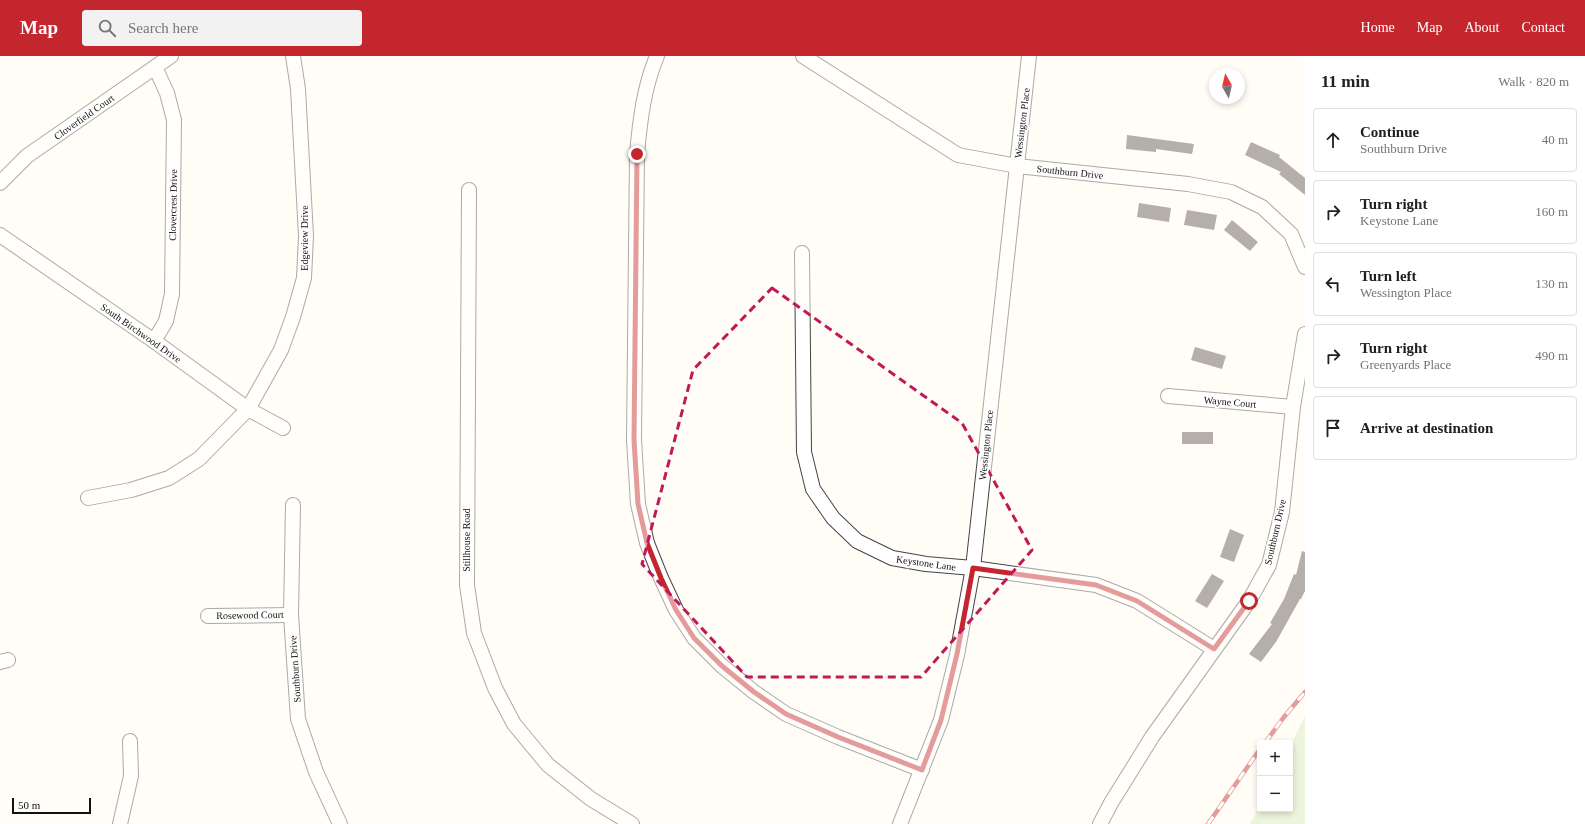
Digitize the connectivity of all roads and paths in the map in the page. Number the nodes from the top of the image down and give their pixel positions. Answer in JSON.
{"nodes":[{"id":1,"x":171,"y":56,"type":"edge"},
{"id":2,"x":293,"y":56,"type":"edge"},
{"id":3,"x":657,"y":56,"type":"edge"},
{"id":4,"x":803,"y":56,"type":"edge"},
{"id":5,"x":1029,"y":56,"type":"edge"},
{"id":6,"x":155,"y":67,"type":"junction"},
{"id":7,"x":1017,"y":166,"type":"junction"},
{"id":8,"x":0,"y":183,"type":"edge"},
{"id":9,"x":469,"y":190,"type":"dead end"},
{"id":10,"x":0,"y":235,"type":"edge"},
{"id":11,"x":802,"y":253,"type":"dead end"},
{"id":12,"x":1305,"y":267,"type":"edge"},
{"id":13,"x":1305,"y":334,"type":"edge"},
{"id":14,"x":154,"y":341,"type":"junction"},
{"id":15,"x":1168,"y":396,"type":"dead end"},
{"id":16,"x":1293,"y":407,"type":"junction"},
{"id":17,"x":248,"y":409,"type":"junction"},
{"id":18,"x":283,"y":428,"type":"dead end"},
{"id":19,"x":88,"y":498,"type":"dead end"},
{"id":20,"x":293,"y":505,"type":"dead end"},
{"id":21,"x":973,"y":568,"type":"junction"},
{"id":22,"x":291,"y":614,"type":"junction"},
{"id":23,"x":208,"y":616,"type":"dead end"},
{"id":24,"x":1214,"y":649,"type":"junction"},
{"id":25,"x":130,"y":741,"type":"dead end"},
{"id":26,"x":922,"y":770,"type":"junction"},
{"id":27,"x":120,"y":824,"type":"edge"},
{"id":28,"x":340,"y":824,"type":"edge"},
{"id":29,"x":632,"y":824,"type":"edge"},
{"id":30,"x":900,"y":824,"type":"edge"},
{"id":31,"x":1100,"y":824,"type":"edge"}],
"edges":[{"from":1,"to":6,"type":"street","name":"Cloverfield Court"},
{"from":2,"to":17,"type":"street","name":"Edgeview Drive"},
{"from":3,"to":26,"type":"street"},
{"from":4,"to":7,"type":"street","name":"Southburn Drive"},
{"from":5,"to":7,"type":"street","name":"Wessington Place"},
{"from":6,"to":8,"type":"street","name":"Cloverfield Court"},
{"from":6,"to":14,"type":"street","name":"Clovercrest Drive"},
{"from":7,"to":12,"type":"street","name":"Southburn Drive"},
{"from":7,"to":21,"type":"street","name":"Wessington Place"},
{"from":9,"to":29,"type":"street","name":"Stillhouse Road"},
{"from":10,"to":14,"type":"street","name":"South Birchwood Drive"},
{"from":11,"to":21,"type":"street","name":"Keystone Lane"},
{"from":13,"to":16,"type":"street","name":"Southburn Drive"},
{"from":14,"to":17,"type":"street","name":"South Birchwood Drive"},
{"from":15,"to":16,"type":"street","name":"Wayne Court"},
{"from":16,"to":24,"type":"street","name":"Southburn Drive"},
{"from":17,"to":18,"type":"street","name":"South Birchwood Drive"},
{"from":17,"to":19,"type":"street","name":"Edgeview Drive"},
{"from":20,"to":22,"type":"street","name":"Southburn Drive"},
{"from":21,"to":24,"type":"street","name":"Keystone Lane"},
{"from":21,"to":26,"type":"street","name":"Wessington Place"},
{"from":22,"to":23,"type":"street","name":"Rosewood Court"},
{"from":22,"to":28,"type":"street","name":"Southburn Drive"},
{"from":24,"to":31,"type":"street","name":"Southburn Drive"},
{"from":25,"to":27,"type":"street"},
{"from":26,"to":30,"type":"street","name":"Wessington Place"}]}
